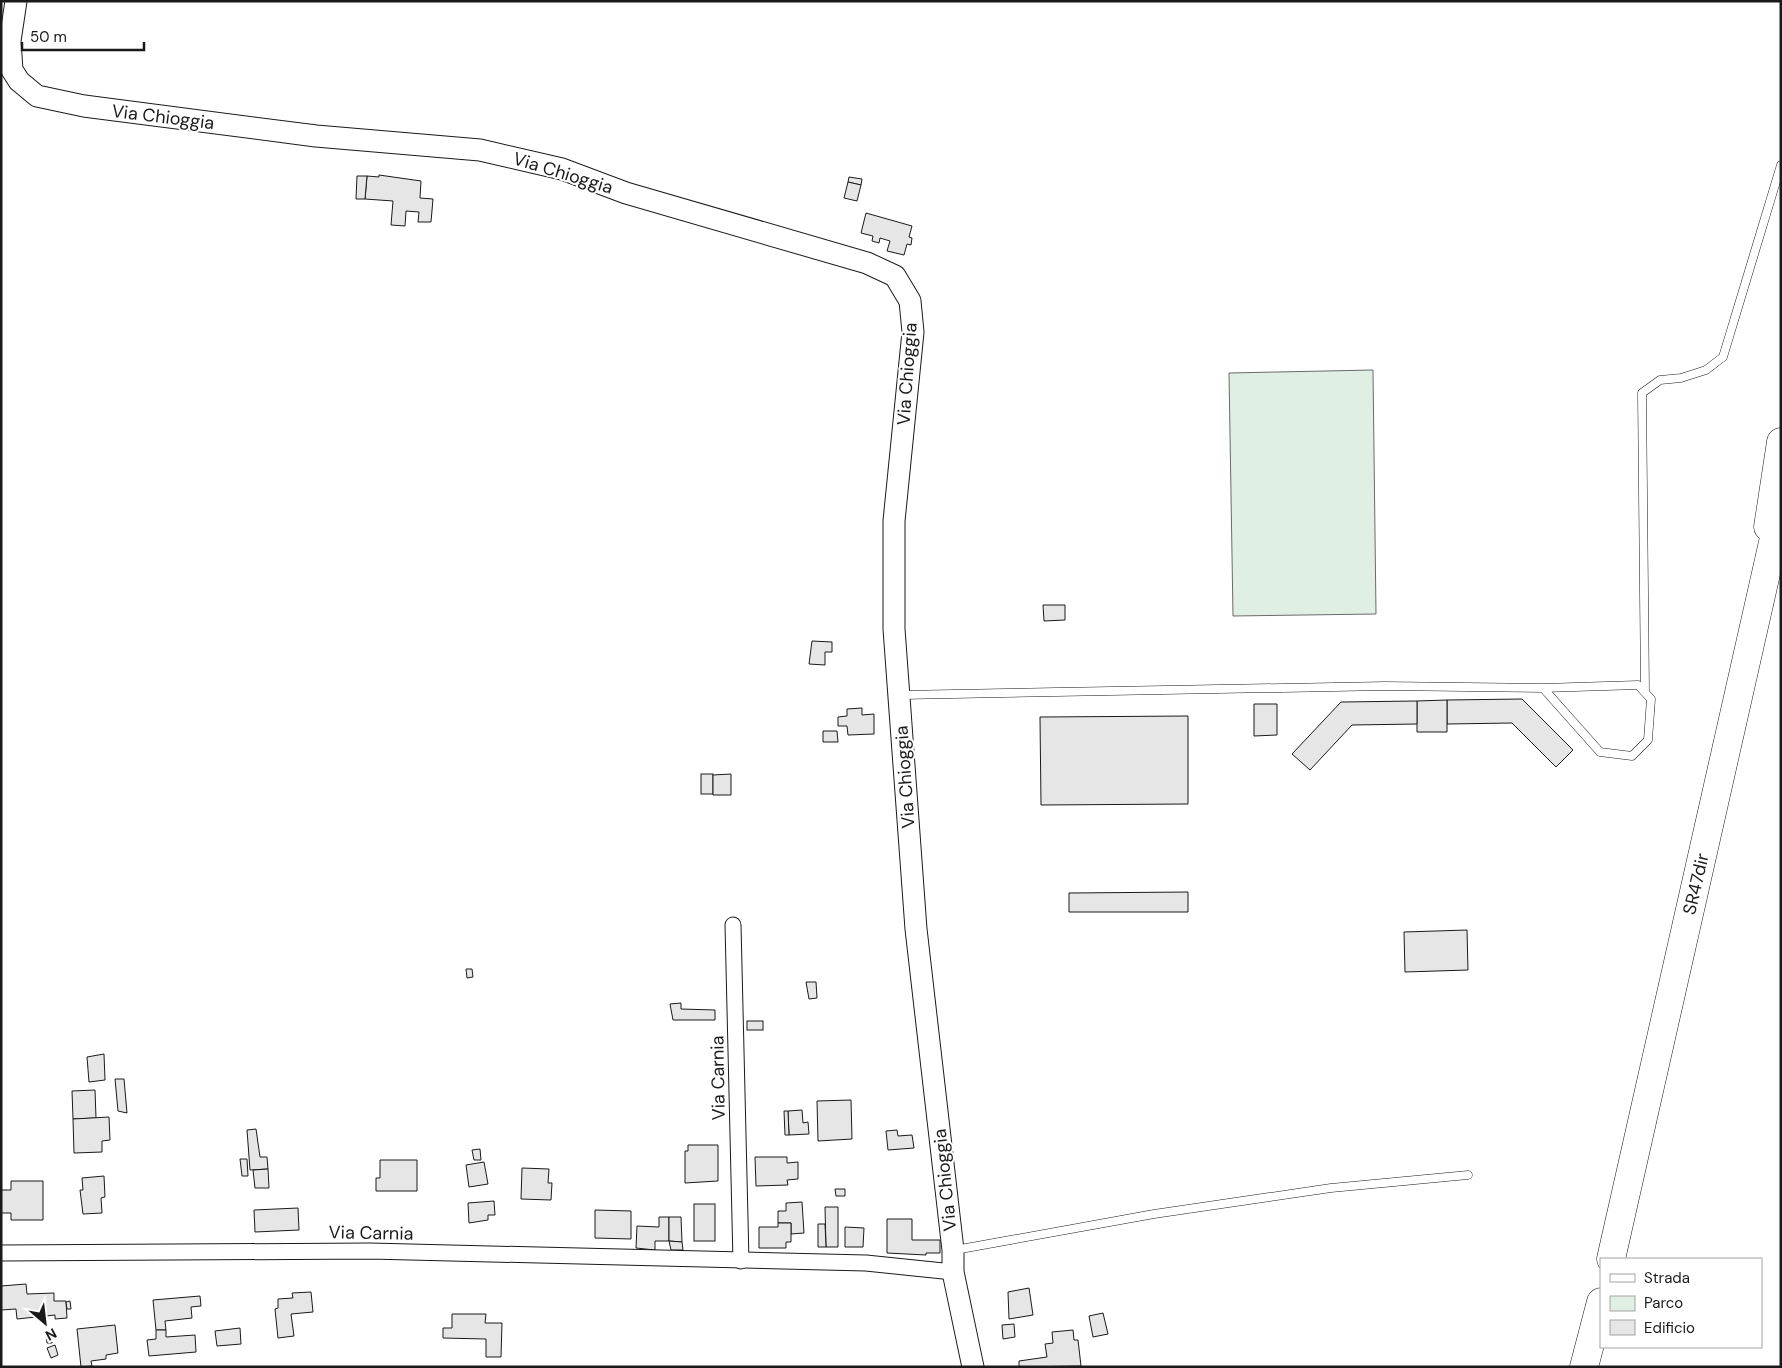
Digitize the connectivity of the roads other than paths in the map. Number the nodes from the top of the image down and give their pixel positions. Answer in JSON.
{"nodes":[{"id":1,"x":16,"y":1,"type":"edge"},
{"id":2,"x":1781,"y":165,"type":"edge"},
{"id":3,"x":1781,"y":442,"type":"edge"},
{"id":4,"x":1781,"y":508,"type":"edge"},
{"id":5,"x":1781,"y":544,"type":"edge"},
{"id":6,"x":1760,"y":603,"type":"junction"},
{"id":7,"x":1543,"y":688,"type":"junction"},
{"id":8,"x":1645,"y":692,"type":"junction"},
{"id":9,"x":899,"y":695,"type":"junction"},
{"id":10,"x":733,"y":925,"type":"dead end"},
{"id":11,"x":1468,"y":1175,"type":"dead end"},
{"id":12,"x":953,"y":1250,"type":"junction"},
{"id":13,"x":1,"y":1253,"type":"edge"},
{"id":14,"x":1611,"y":1258,"type":"edge"},
{"id":15,"x":741,"y":1261,"type":"junction"},
{"id":16,"x":953,"y":1272,"type":"junction"},
{"id":17,"x":1600,"y":1306,"type":"edge"},
{"id":18,"x":973,"y":1367,"type":"edge"},
{"id":19,"x":1584,"y":1367,"type":"edge"}],
"edges":[{"from":1,"to":9,"type":"street","name":"Via Chioggia"},
{"from":2,"to":8,"type":"lane"},
{"from":3,"to":6,"type":"highway"},
{"from":4,"to":6,"type":"highway","name":"SR47dir","number":"SR47dir"},
{"from":5,"to":6,"type":"highway"},
{"from":6,"to":14,"type":"highway","name":"SR47dir","number":"SR47dir"},
{"from":7,"to":8,"type":"lane"},
{"from":7,"to":8,"type":"lane"},
{"from":7,"to":9,"type":"lane"},
{"from":9,"to":12,"type":"street","name":"Via Chioggia"},
{"from":10,"to":15,"type":"street","name":"Via Carnia"},
{"from":11,"to":12,"type":"lane"},
{"from":12,"to":16,"type":"street","name":"Via Chioggia"},
{"from":13,"to":15,"type":"street","name":"Via Carnia"},
{"from":15,"to":16,"type":"street","name":"Via Carnia"},
{"from":16,"to":18,"type":"street","name":"Via Chioggia"},
{"from":17,"to":19,"type":"highway"}]}
